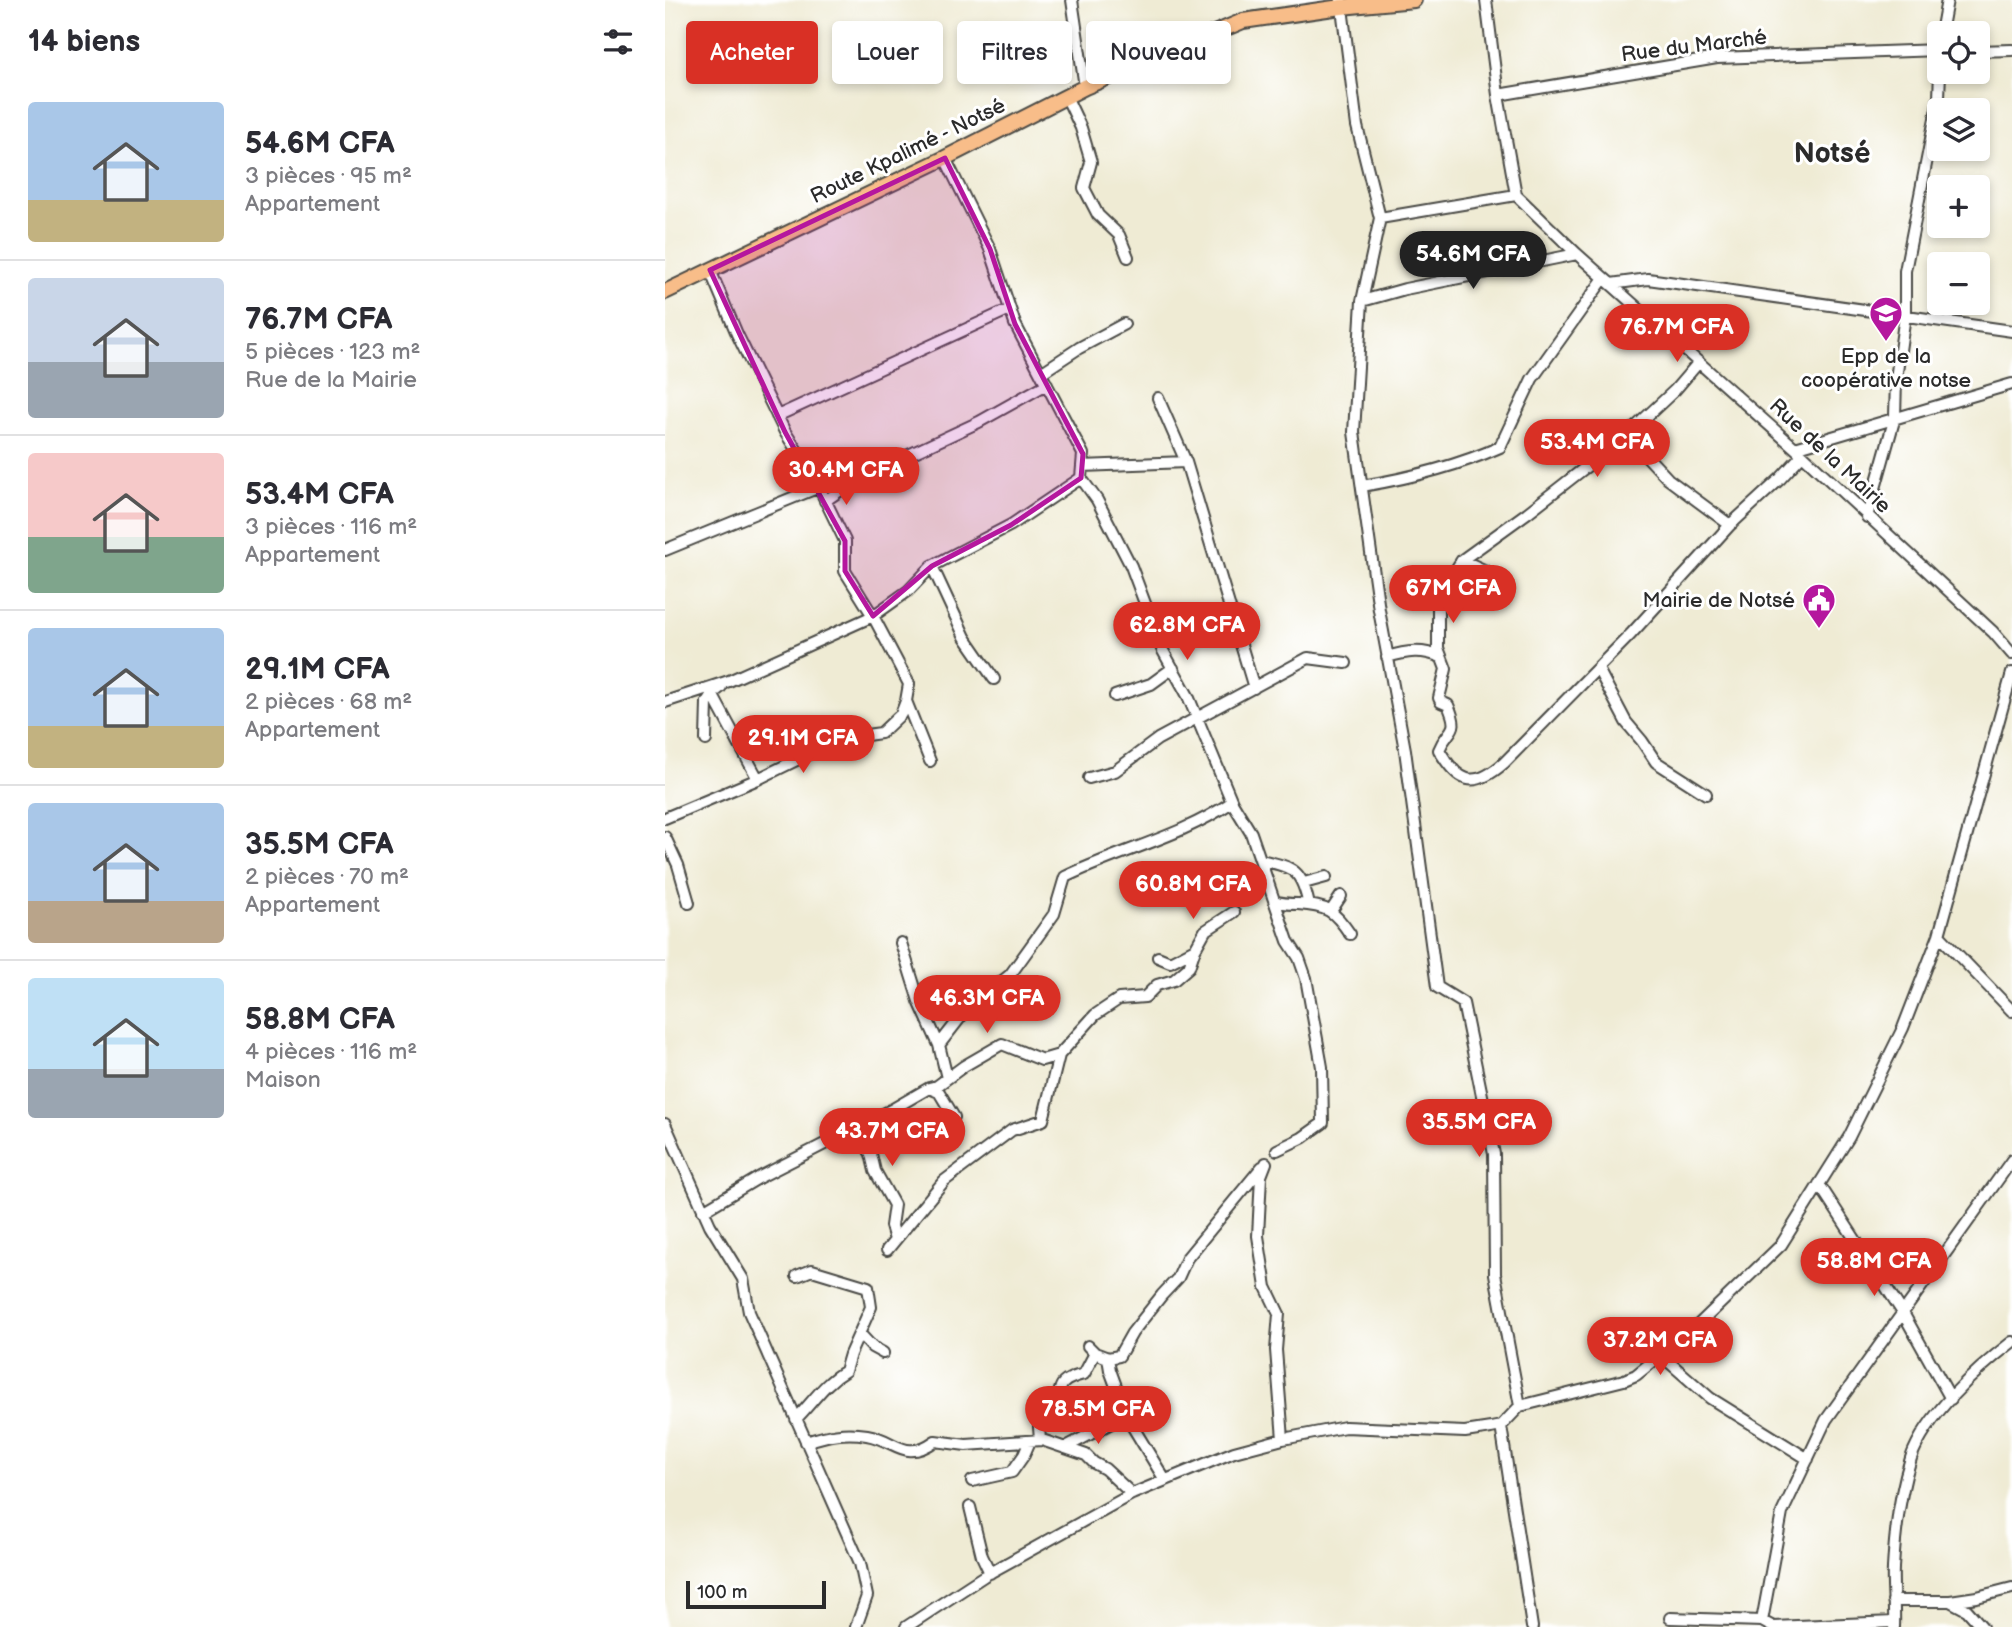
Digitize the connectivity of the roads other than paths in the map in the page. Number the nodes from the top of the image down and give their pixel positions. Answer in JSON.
{"nodes":[{"id":1,"x":1072,"y":0,"type":"edge"},
{"id":2,"x":1415,"y":0,"type":"edge"},
{"id":3,"x":1486,"y":0,"type":"edge"},
{"id":4,"x":1947,"y":0,"type":"edge"},
{"id":5,"x":1341,"y":4,"type":"edge"},
{"id":6,"x":1943,"y":21,"type":"edge"},
{"id":7,"x":1927,"y":49,"type":"edge"},
{"id":8,"x":2012,"y":50,"type":"edge"},
{"id":9,"x":1990,"y":51,"type":"edge"},
{"id":10,"x":1940,"y":84,"type":"edge"},
{"id":11,"x":1085,"y":87,"type":"junction"},
{"id":12,"x":1498,"y":95,"type":"junction"},
{"id":13,"x":1066,"y":96,"type":"junction"},
{"id":14,"x":945,"y":158,"type":"junction"},
{"id":15,"x":1516,"y":195,"type":"junction"},
{"id":16,"x":1380,"y":218,"type":"junction"},
{"id":17,"x":1577,"y":254,"type":"junction"},
{"id":18,"x":1128,"y":257,"type":"dead end"},
{"id":19,"x":710,"y":270,"type":"junction"},
{"id":20,"x":1608,"y":281,"type":"junction"},
{"id":21,"x":666,"y":289,"type":"edge"},
{"id":22,"x":1362,"y":301,"type":"junction"},
{"id":23,"x":1010,"y":309,"type":"junction"},
{"id":24,"x":1905,"y":315,"type":"junction"},
{"id":25,"x":1124,"y":324,"type":"dead end"},
{"id":26,"x":2012,"y":331,"type":"edge"},
{"id":27,"x":1699,"y":362,"type":"junction"},
{"id":28,"x":1041,"y":373,"type":"junction"},
{"id":29,"x":1047,"y":384,"type":"junction"},
{"id":30,"x":2012,"y":384,"type":"edge"},
{"id":31,"x":1158,"y":398,"type":"dead end"},
{"id":32,"x":777,"y":416,"type":"junction"},
{"id":33,"x":1895,"y":417,"type":"junction"},
{"id":34,"x":1627,"y":435,"type":"junction"},
{"id":35,"x":1799,"y":451,"type":"junction"},
{"id":36,"x":1186,"y":462,"type":"junction"},
{"id":37,"x":1082,"y":466,"type":"junction"},
{"id":38,"x":1081,"y":478,"type":"junction"},
{"id":39,"x":1362,"y":486,"type":"junction"},
{"id":40,"x":818,"y":487,"type":"junction"},
{"id":41,"x":825,"y":500,"type":"junction"},
{"id":42,"x":1867,"y":517,"type":"junction"},
{"id":43,"x":1730,"y":525,"type":"junction"},
{"id":44,"x":665,"y":550,"type":"edge"},
{"id":45,"x":1462,"y":560,"type":"junction"},
{"id":46,"x":932,"y":566,"type":"junction"},
{"id":47,"x":1494,"y":584,"type":"dead end"},
{"id":48,"x":873,"y":616,"type":"junction"},
{"id":49,"x":2012,"y":655,"type":"edge"},
{"id":50,"x":1387,"y":657,"type":"junction"},
{"id":51,"x":1441,"y":657,"type":"junction"},
{"id":52,"x":1346,"y":663,"type":"dead end"},
{"id":53,"x":1173,"y":668,"type":"junction"},
{"id":54,"x":1598,"y":669,"type":"junction"},
{"id":55,"x":2012,"y":671,"type":"edge"},
{"id":56,"x":995,"y":679,"type":"dead end"},
{"id":57,"x":729,"y":681,"type":"junction"},
{"id":58,"x":1254,"y":688,"type":"junction"},
{"id":59,"x":712,"y":694,"type":"junction"},
{"id":60,"x":1115,"y":696,"type":"dead end"},
{"id":61,"x":906,"y":701,"type":"junction"},
{"id":62,"x":665,"y":702,"type":"edge"},
{"id":63,"x":1198,"y":718,"type":"junction"},
{"id":64,"x":706,"y":740,"type":"dead end"},
{"id":65,"x":930,"y":761,"type":"dead end"},
{"id":66,"x":1089,"y":778,"type":"dead end"},
{"id":67,"x":758,"y":779,"type":"junction"},
{"id":68,"x":1706,"y":794,"type":"dead end"},
{"id":69,"x":1232,"y":802,"type":"junction"},
{"id":70,"x":665,"y":818,"type":"edge"},
{"id":71,"x":665,"y":837,"type":"edge"},
{"id":72,"x":1261,"y":860,"type":"junction"},
{"id":73,"x":1326,"y":877,"type":"dead end"},
{"id":74,"x":1304,"y":883,"type":"junction"},
{"id":75,"x":1341,"y":896,"type":"dead end"},
{"id":76,"x":1275,"y":901,"type":"junction"},
{"id":77,"x":689,"y":904,"type":"dead end"},
{"id":78,"x":1309,"y":905,"type":"junction"},
{"id":79,"x":1331,"y":911,"type":"junction"},
{"id":80,"x":1234,"y":912,"type":"dead end"},
{"id":81,"x":1350,"y":934,"type":"dead end"},
{"id":82,"x":1939,"y":935,"type":"junction"},
{"id":83,"x":901,"y":943,"type":"dead end"},
{"id":84,"x":1195,"y":949,"type":"junction"},
{"id":85,"x":1158,"y":957,"type":"dead end"},
{"id":86,"x":2012,"y":1011,"type":"edge"},
{"id":87,"x":939,"y":1045,"type":"junction"},
{"id":88,"x":1059,"y":1055,"type":"junction"},
{"id":89,"x":947,"y":1079,"type":"junction"},
{"id":90,"x":929,"y":1088,"type":"junction"},
{"id":91,"x":954,"y":1117,"type":"dead end"},
{"id":92,"x":665,"y":1124,"type":"edge"},
{"id":93,"x":842,"y":1134,"type":"junction"},
{"id":94,"x":1277,"y":1150,"type":"dead end"},
{"id":95,"x":2012,"y":1160,"type":"edge"},
{"id":96,"x":1819,"y":1184,"type":"junction"},
{"id":97,"x":703,"y":1211,"type":"junction"},
{"id":98,"x":895,"y":1240,"type":"junction"},
{"id":99,"x":887,"y":1250,"type":"dead end"},
{"id":100,"x":797,"y":1276,"type":"dead end"},
{"id":101,"x":1903,"y":1313,"type":"junction"},
{"id":102,"x":860,"y":1335,"type":"junction"},
{"id":103,"x":2012,"y":1342,"type":"edge"},
{"id":104,"x":883,"y":1353,"type":"dead end"},
{"id":105,"x":1662,"y":1356,"type":"junction"},
{"id":106,"x":1108,"y":1358,"type":"junction"},
{"id":107,"x":1951,"y":1399,"type":"junction"},
{"id":108,"x":1520,"y":1406,"type":"junction"},
{"id":109,"x":796,"y":1419,"type":"junction"},
{"id":110,"x":1117,"y":1420,"type":"dead end"},
{"id":111,"x":1501,"y":1426,"type":"junction"},
{"id":112,"x":1283,"y":1439,"type":"junction"},
{"id":113,"x":1035,"y":1440,"type":"junction"},
{"id":114,"x":806,"y":1442,"type":"junction"},
{"id":115,"x":1008,"y":1443,"type":"junction"},
{"id":116,"x":1066,"y":1447,"type":"junction"},
{"id":117,"x":1808,"y":1459,"type":"junction"},
{"id":118,"x":1021,"y":1460,"type":"junction"},
{"id":119,"x":1165,"y":1480,"type":"junction"},
{"id":120,"x":972,"y":1481,"type":"dead end"},
{"id":121,"x":1132,"y":1494,"type":"junction"},
{"id":122,"x":970,"y":1507,"type":"dead end"},
{"id":123,"x":990,"y":1573,"type":"junction"},
{"id":124,"x":2012,"y":1588,"type":"edge"},
{"id":125,"x":1893,"y":1601,"type":"junction"},
{"id":126,"x":1950,"y":1601,"type":"junction"},
{"id":127,"x":1671,"y":1618,"type":"dead end"},
{"id":128,"x":1762,"y":1621,"type":"junction"},
{"id":129,"x":1894,"y":1625,"type":"edge"},
{"id":130,"x":856,"y":1627,"type":"edge"},
{"id":131,"x":906,"y":1627,"type":"edge"},
{"id":132,"x":1532,"y":1627,"type":"edge"},
{"id":133,"x":1773,"y":1627,"type":"edge"},
{"id":134,"x":1982,"y":1627,"type":"edge"}],
"edges":[{"from":1,"to":11,"type":"street"},
{"from":2,"to":5,"type":"main road","name":"Route Kpalimé - Notsé"},
{"from":3,"to":12,"type":"street"},
{"from":4,"to":6,"type":"street"},
{"from":5,"to":11,"type":"main road","name":"Route Kpalimé - Notsé"},
{"from":5,"to":16,"type":"street"},
{"from":7,"to":12,"type":"street","name":"Rue du Marché"},
{"from":8,"to":9,"type":"street"},
{"from":10,"to":24,"type":"street"},
{"from":11,"to":13,"type":"main road","name":"Route Kpalimé - Notsé"},
{"from":12,"to":15,"type":"street"},
{"from":13,"to":14,"type":"main road","name":"Route Kpalimé - Notsé"},
{"from":13,"to":18,"type":"street"},
{"from":14,"to":19,"type":"main road","name":"Route Kpalimé - Notsé"},
{"from":14,"to":23,"type":"street"},
{"from":15,"to":16,"type":"street"},
{"from":15,"to":17,"type":"street","name":"Rue de la Mairie"},
{"from":16,"to":22,"type":"street"},
{"from":17,"to":20,"type":"street","name":"Rue de la Mairie"},
{"from":17,"to":22,"type":"street"},
{"from":19,"to":21,"type":"main road","name":"Route Kpalimé - Notsé"},
{"from":19,"to":32,"type":"street"},
{"from":20,"to":24,"type":"street"},
{"from":20,"to":27,"type":"street","name":"Rue de la Mairie"},
{"from":20,"to":39,"type":"street"},
{"from":22,"to":39,"type":"street"},
{"from":23,"to":28,"type":"street"},
{"from":23,"to":32,"type":"street"},
{"from":24,"to":26,"type":"street"},
{"from":24,"to":33,"type":"street"},
{"from":25,"to":28,"type":"street"},
{"from":27,"to":34,"type":"street"},
{"from":27,"to":35,"type":"street","name":"Rue de la Mairie"},
{"from":28,"to":29,"type":"street"},
{"from":29,"to":37,"type":"street"},
{"from":29,"to":41,"type":"street"},
{"from":30,"to":33,"type":"street"},
{"from":31,"to":36,"type":"street"},
{"from":32,"to":40,"type":"street"},
{"from":33,"to":35,"type":"street"},
{"from":33,"to":42,"type":"street"},
{"from":34,"to":43,"type":"street"},
{"from":34,"to":45,"type":"street"},
{"from":35,"to":42,"type":"street","name":"Rue de la Mairie"},
{"from":35,"to":43,"type":"street"},
{"from":36,"to":37,"type":"street"},
{"from":36,"to":58,"type":"street"},
{"from":37,"to":38,"type":"street"},
{"from":38,"to":46,"type":"street"},
{"from":38,"to":53,"type":"street"},
{"from":39,"to":50,"type":"street"},
{"from":40,"to":41,"type":"street"},
{"from":40,"to":44,"type":"street"},
{"from":41,"to":48,"type":"street"},
{"from":42,"to":49,"type":"street","name":"Rue de la Mairie"},
{"from":43,"to":54,"type":"street"},
{"from":45,"to":47,"type":"street"},
{"from":45,"to":51,"type":"street"},
{"from":46,"to":48,"type":"street"},
{"from":46,"to":56,"type":"street"},
{"from":48,"to":57,"type":"street"},
{"from":48,"to":61,"type":"street"},
{"from":49,"to":55,"type":"street"},
{"from":50,"to":51,"type":"street"},
{"from":50,"to":108,"type":"street"},
{"from":51,"to":54,"type":"street"},
{"from":52,"to":58,"type":"street"},
{"from":53,"to":60,"type":"street"},
{"from":53,"to":63,"type":"street"},
{"from":54,"to":68,"type":"street"},
{"from":55,"to":82,"type":"street"},
{"from":57,"to":59,"type":"street"},
{"from":57,"to":62,"type":"street"},
{"from":58,"to":63,"type":"street"},
{"from":59,"to":64,"type":"street"},
{"from":59,"to":67,"type":"street"},
{"from":61,"to":65,"type":"street"},
{"from":61,"to":67,"type":"street"},
{"from":63,"to":66,"type":"street"},
{"from":63,"to":69,"type":"street"},
{"from":67,"to":70,"type":"street"},
{"from":69,"to":72,"type":"street"},
{"from":69,"to":87,"type":"street"},
{"from":71,"to":77,"type":"street"},
{"from":72,"to":74,"type":"street"},
{"from":72,"to":76,"type":"street"},
{"from":73,"to":74,"type":"street"},
{"from":74,"to":78,"type":"street"},
{"from":75,"to":79,"type":"street"},
{"from":76,"to":78,"type":"street"},
{"from":76,"to":94,"type":"street"},
{"from":78,"to":79,"type":"street"},
{"from":79,"to":81,"type":"street"},
{"from":80,"to":84,"type":"street"},
{"from":82,"to":86,"type":"street"},
{"from":82,"to":96,"type":"street"},
{"from":83,"to":87,"type":"street"},
{"from":84,"to":85,"type":"street"},
{"from":84,"to":88,"type":"street"},
{"from":87,"to":89,"type":"street"},
{"from":88,"to":89,"type":"street"},
{"from":88,"to":98,"type":"street"},
{"from":89,"to":90,"type":"street"},
{"from":90,"to":91,"type":"street"},
{"from":90,"to":93,"type":"street"},
{"from":92,"to":97,"type":"street"},
{"from":93,"to":97,"type":"street"},
{"from":93,"to":98,"type":"street"},
{"from":95,"to":101,"type":"street"},
{"from":96,"to":101,"type":"street"},
{"from":96,"to":105,"type":"street"},
{"from":97,"to":109,"type":"street"},
{"from":98,"to":99,"type":"street"},
{"from":100,"to":102,"type":"street"},
{"from":101,"to":107,"type":"street"},
{"from":101,"to":117,"type":"street"},
{"from":102,"to":104,"type":"street"},
{"from":102,"to":109,"type":"street"},
{"from":103,"to":107,"type":"street"},
{"from":105,"to":108,"type":"street"},
{"from":105,"to":117,"type":"street"},
{"from":106,"to":112,"type":"street"},
{"from":106,"to":113,"type":"street"},
{"from":106,"to":119,"type":"street"},
{"from":107,"to":125,"type":"street"},
{"from":108,"to":111,"type":"street"},
{"from":109,"to":114,"type":"street"},
{"from":110,"to":116,"type":"street"},
{"from":111,"to":112,"type":"street"},
{"from":111,"to":132,"type":"street"},
{"from":112,"to":119,"type":"street"},
{"from":113,"to":115,"type":"street"},
{"from":113,"to":116,"type":"street"},
{"from":113,"to":118,"type":"street"},
{"from":114,"to":115,"type":"street"},
{"from":114,"to":130,"type":"street"},
{"from":115,"to":118,"type":"street"},
{"from":116,"to":121,"type":"street"},
{"from":117,"to":128,"type":"street"},
{"from":118,"to":120,"type":"street"},
{"from":119,"to":121,"type":"street"},
{"from":121,"to":123,"type":"street"},
{"from":122,"to":123,"type":"street"},
{"from":123,"to":131,"type":"street"},
{"from":124,"to":126,"type":"street"},
{"from":125,"to":126,"type":"street"},
{"from":125,"to":129,"type":"street"},
{"from":126,"to":134,"type":"street"},
{"from":127,"to":128,"type":"street"},
{"from":128,"to":133,"type":"street"},
{"from":129,"to":133,"type":"street"}]}
